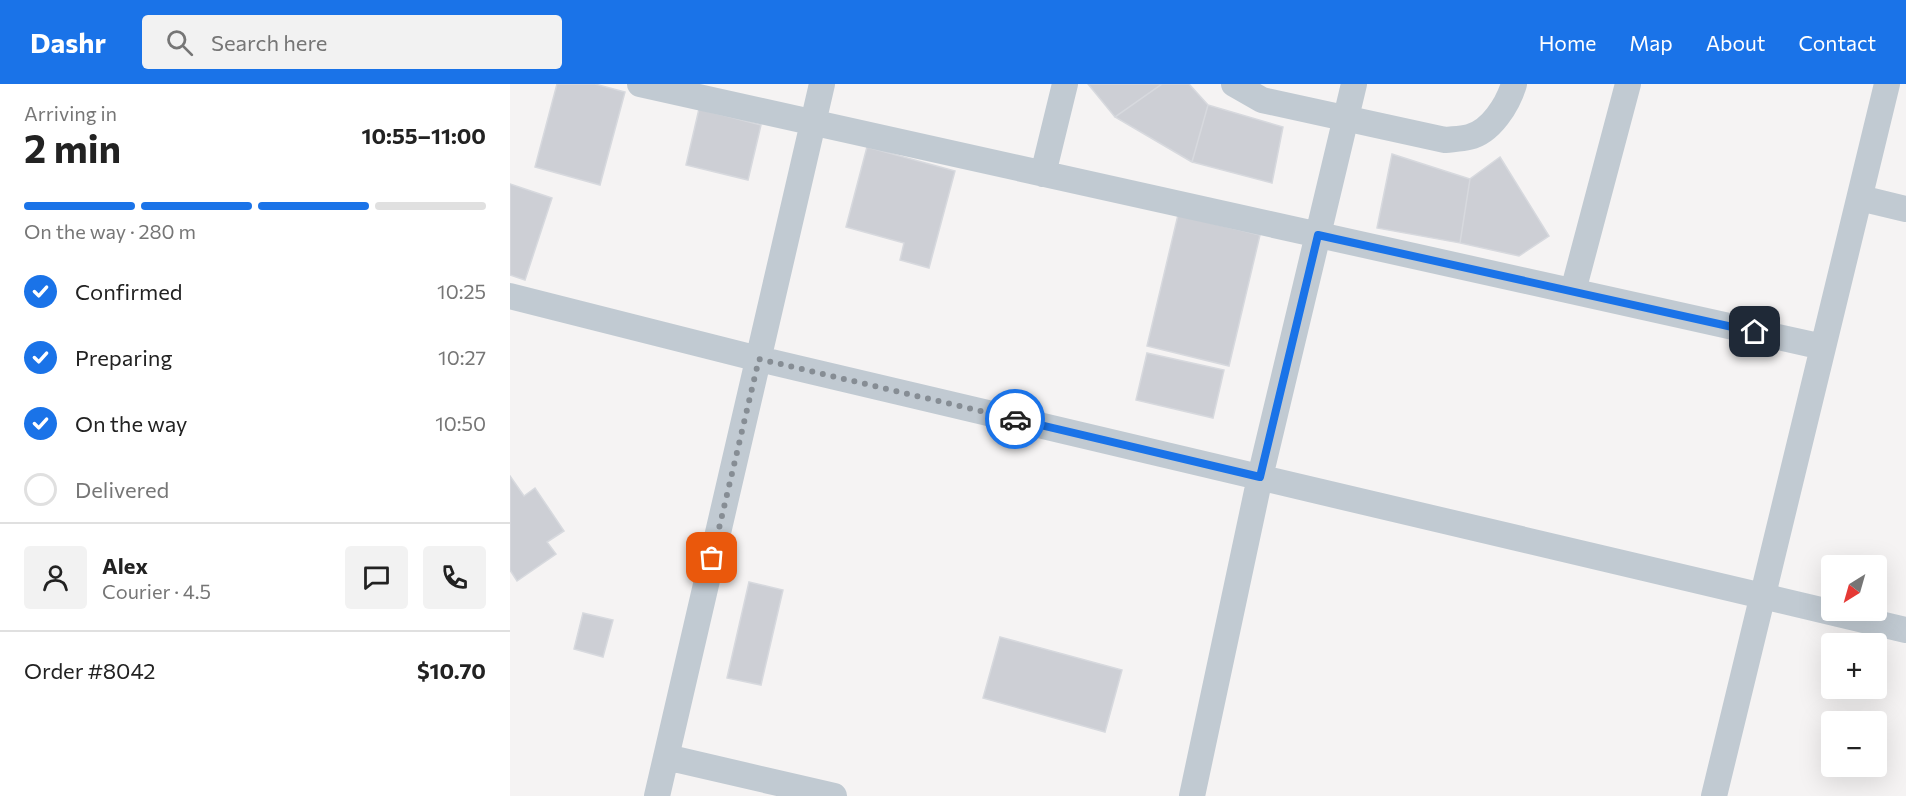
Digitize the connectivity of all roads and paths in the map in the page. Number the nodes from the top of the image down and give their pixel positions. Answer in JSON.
{"nodes":[{"id":1,"x":640,"y":84,"type":"edge"},
{"id":2,"x":822,"y":84,"type":"edge"},
{"id":3,"x":1065,"y":84,"type":"edge"},
{"id":4,"x":1234,"y":84,"type":"edge"},
{"id":5,"x":1354,"y":84,"type":"edge"},
{"id":6,"x":1514,"y":84,"type":"edge"},
{"id":7,"x":1628,"y":84,"type":"edge"},
{"id":8,"x":1887,"y":84,"type":"edge"},
{"id":9,"x":1346,"y":120,"type":"junction"},
{"id":10,"x":813,"y":122,"type":"junction"},
{"id":11,"x":1043,"y":174,"type":"junction"},
{"id":12,"x":1860,"y":198,"type":"junction"},
{"id":13,"x":1906,"y":209,"type":"edge"},
{"id":14,"x":1318,"y":235,"type":"junction"},
{"id":15,"x":1573,"y":291,"type":"junction"},
{"id":16,"x":510,"y":296,"type":"edge"},
{"id":17,"x":1823,"y":347,"type":"junction"},
{"id":18,"x":759,"y":359,"type":"junction"},
{"id":19,"x":1260,"y":477,"type":"junction"},
{"id":20,"x":1763,"y":596,"type":"junction"},
{"id":21,"x":1906,"y":630,"type":"edge"},
{"id":22,"x":666,"y":757,"type":"junction"},
{"id":23,"x":657,"y":796,"type":"edge"},
{"id":24,"x":834,"y":796,"type":"edge"},
{"id":25,"x":1192,"y":796,"type":"edge"},
{"id":26,"x":1714,"y":796,"type":"edge"}],
"edges":[{"from":1,"to":10,"type":"street"},
{"from":2,"to":10,"type":"street"},
{"from":3,"to":11,"type":"street"},
{"from":4,"to":9,"type":"street"},
{"from":5,"to":9,"type":"street"},
{"from":6,"to":9,"type":"street"},
{"from":7,"to":15,"type":"street"},
{"from":8,"to":12,"type":"street"},
{"from":9,"to":14,"type":"street"},
{"from":10,"to":11,"type":"street"},
{"from":10,"to":18,"type":"street"},
{"from":11,"to":14,"type":"street"},
{"from":12,"to":13,"type":"street"},
{"from":12,"to":17,"type":"street"},
{"from":14,"to":15,"type":"street"},
{"from":14,"to":19,"type":"street"},
{"from":15,"to":17,"type":"street"},
{"from":16,"to":18,"type":"street"},
{"from":17,"to":20,"type":"street"},
{"from":18,"to":19,"type":"street"},
{"from":18,"to":22,"type":"street"},
{"from":19,"to":20,"type":"street"},
{"from":19,"to":25,"type":"street"},
{"from":20,"to":21,"type":"street"},
{"from":20,"to":26,"type":"street"},
{"from":22,"to":23,"type":"street"},
{"from":22,"to":24,"type":"street"}]}
